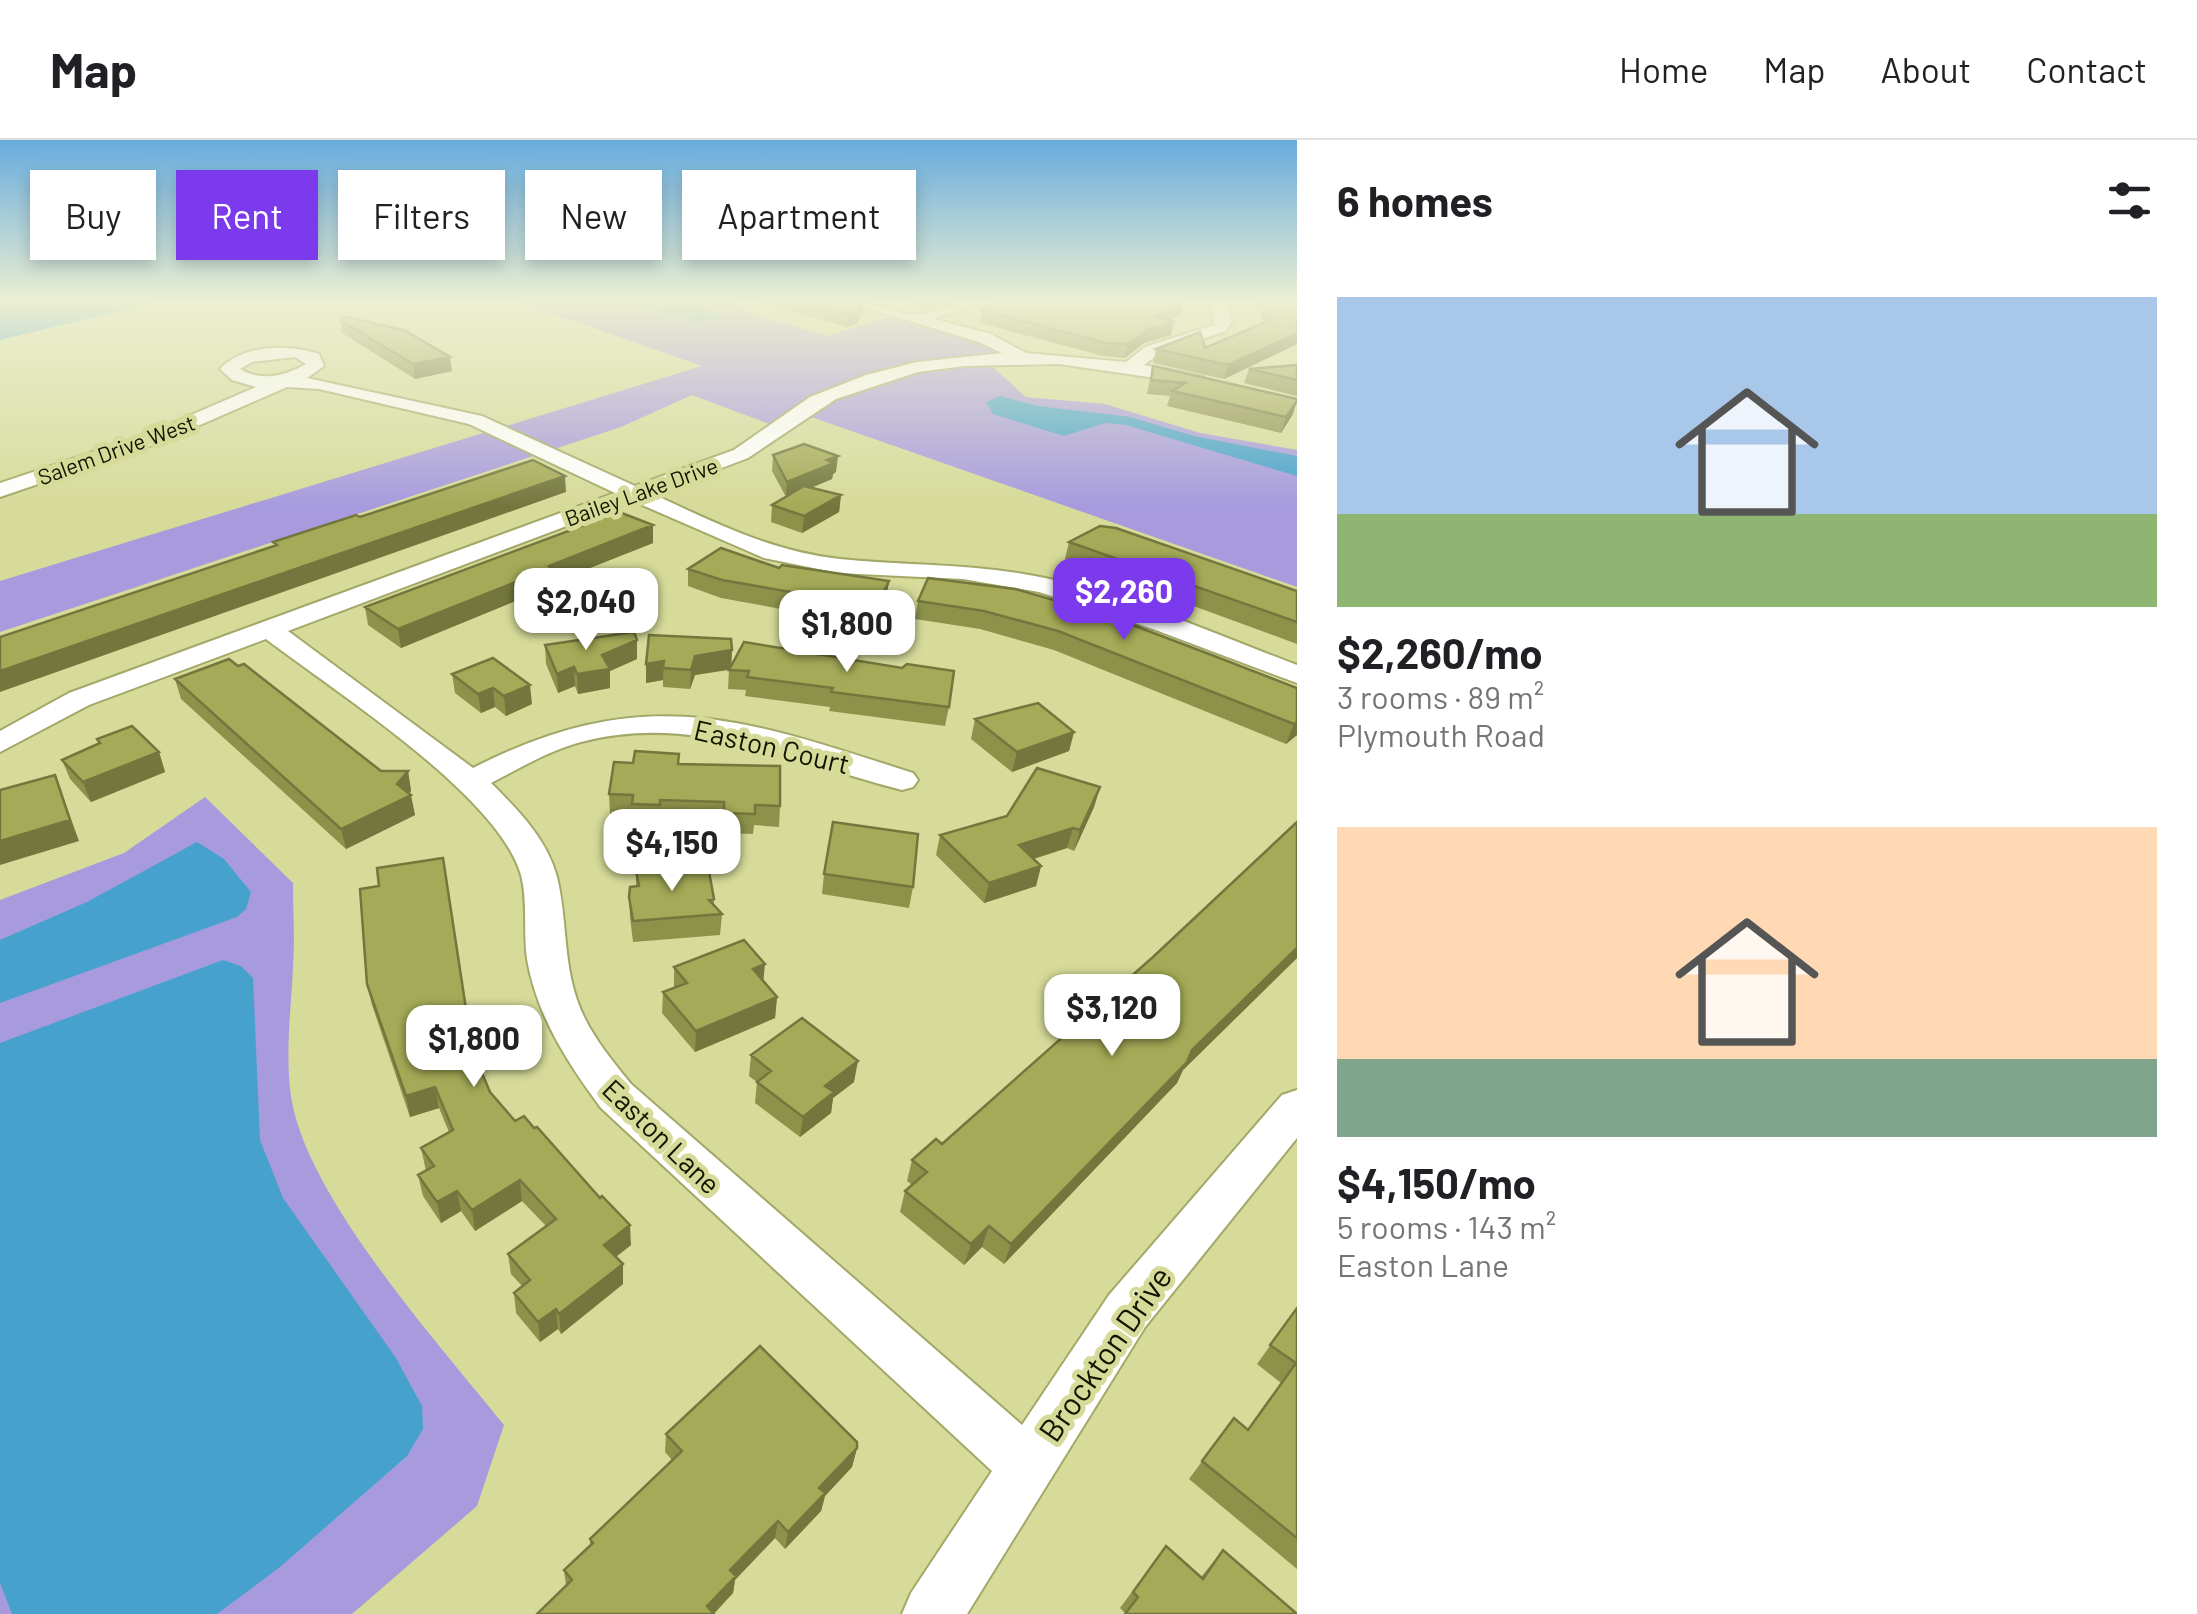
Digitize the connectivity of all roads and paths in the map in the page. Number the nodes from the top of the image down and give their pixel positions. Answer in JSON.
{"nodes":[{"id":1,"x":918,"y":370,"type":"edge"},
{"id":2,"x":1138,"y":370,"type":"edge"},
{"id":3,"x":1219,"y":387,"type":"edge"},
{"id":4,"x":0,"y":490,"type":"edge"},
{"id":5,"x":634,"y":494,"type":"junction"},
{"id":6,"x":268,"y":629,"type":"junction"},
{"id":7,"x":1297,"y":675,"type":"edge"},
{"id":8,"x":0,"y":744,"type":"edge"},
{"id":9,"x":902,"y":780,"type":"dead end"},
{"id":10,"x":471,"y":781,"type":"junction"},
{"id":11,"x":1297,"y":1107,"type":"edge"},
{"id":12,"x":1027,"y":1466,"type":"junction"},
{"id":13,"x":932,"y":1614,"type":"edge"}],
"edges":[{"from":1,"to":5,"type":"street","name":"Bailey Lake Drive"},
{"from":2,"to":3,"type":"street","name":"Bailey Lake Drive"},
{"from":4,"to":5,"type":"street","name":"Salem Drive West"},
{"from":5,"to":6,"type":"street","name":"Bailey Lake Drive"},
{"from":5,"to":7,"type":"street"},
{"from":6,"to":8,"type":"street","name":"Bailey Lake Drive"},
{"from":6,"to":10,"type":"street","name":"Easton Lane"},
{"from":9,"to":10,"type":"street","name":"Easton Court"},
{"from":10,"to":12,"type":"street","name":"Easton Lane"},
{"from":11,"to":12,"type":"street","name":"Brockton Drive"},
{"from":12,"to":13,"type":"street","name":"Brockton Drive"}]}
